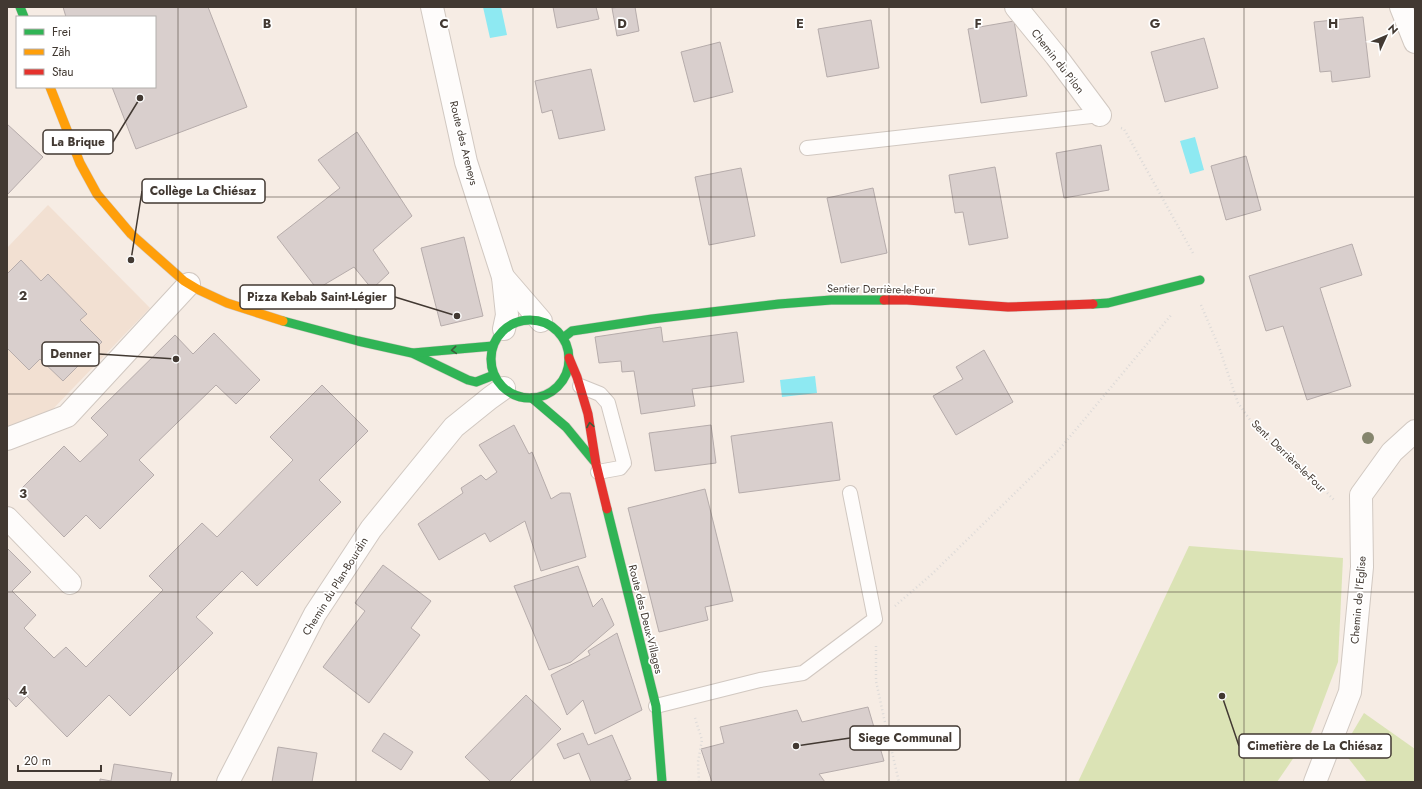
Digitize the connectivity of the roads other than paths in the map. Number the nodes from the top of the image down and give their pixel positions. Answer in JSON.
{"nodes":[{"id":1,"x":432,"y":7,"type":"edge"},
{"id":2,"x":1016,"y":7,"type":"edge"},
{"id":3,"x":1401,"y":7,"type":"edge"},
{"id":4,"x":1415,"y":42,"type":"edge"},
{"id":5,"x":50,"y":88,"type":"edge"},
{"id":6,"x":1100,"y":115,"type":"joint"},
{"id":7,"x":807,"y":148,"type":"dead end"},
{"id":8,"x":503,"y":277,"type":"junction"},
{"id":9,"x":1200,"y":280,"type":"road end"},
{"id":10,"x":189,"y":284,"type":"junction"},
{"id":11,"x":541,"y":321,"type":"junction"},
{"id":12,"x":498,"y":338,"type":"junction"},
{"id":13,"x":563,"y":338,"type":"junction"},
{"id":14,"x":412,"y":353,"type":"junction"},
{"id":15,"x":569,"y":358,"type":"junction"},
{"id":16,"x":491,"y":382,"type":"junction"},
{"id":17,"x":580,"y":386,"type":"junction"},
{"id":18,"x":532,"y":398,"type":"junction"},
{"id":19,"x":454,"y":427,"type":"junction"},
{"id":20,"x":1415,"y":431,"type":"edge"},
{"id":21,"x":7,"y":439,"type":"edge"},
{"id":22,"x":597,"y":468,"type":"junction"},
{"id":23,"x":850,"y":493,"type":"dead end"},
{"id":24,"x":7,"y":518,"type":"edge"},
{"id":25,"x":70,"y":583,"type":"dead end"},
{"id":26,"x":656,"y":706,"type":"junction"},
{"id":27,"x":228,"y":782,"type":"edge"},
{"id":28,"x":662,"y":782,"type":"edge"},
{"id":29,"x":1315,"y":782,"type":"edge"}],
"edges":[{"from":1,"to":8,"type":"street","name":"Route des Areneys"},
{"from":2,"to":6,"type":"street","name":"Chemin du Pilon"},
{"from":3,"to":4,"type":"street"},
{"from":5,"to":10,"type":"main road"},
{"from":6,"to":7,"type":"lane"},
{"from":8,"to":11,"type":"street","name":"Route des Areneys"},
{"from":8,"to":12,"type":"street","name":"Route des Areneys"},
{"from":9,"to":13,"type":"main road","name":"Sentier Derrière-le-Four"},
{"from":10,"to":14,"type":"main road"},
{"from":10,"to":21,"type":"street"},
{"from":11,"to":12,"type":"main road"},
{"from":11,"to":13,"type":"main road"},
{"from":12,"to":14,"type":"main road","one_way":true},
{"from":12,"to":16,"type":"main road"},
{"from":13,"to":15,"type":"main road"},
{"from":14,"to":16,"type":"main road"},
{"from":15,"to":17,"type":"main road","name":"Route des Deux-Villages"},
{"from":15,"to":18,"type":"main road"},
{"from":16,"to":18,"type":"main road"},
{"from":16,"to":19,"type":"street","name":"Chemin du Plan-Bourdin"},
{"from":16,"to":19,"type":"street","name":"Chemin du Plan-Bourdin"},
{"from":22,"to":17,"type":"main road","name":"Route des Deux-Villages","one_way":true},
{"from":17,"to":22,"type":"lane"},
{"from":18,"to":22,"type":"main road","name":"Route des Deux-Villages"},
{"from":19,"to":27,"type":"street","name":"Chemin du Plan-Bourdin"},
{"from":20,"to":29,"type":"street","name":"Chemin de l'Eglise"},
{"from":22,"to":26,"type":"main road","name":"Route des Deux-Villages"},
{"from":23,"to":26,"type":"lane"},
{"from":24,"to":25,"type":"street"},
{"from":26,"to":28,"type":"main road","name":"Route des Deux-Villages"}]}
